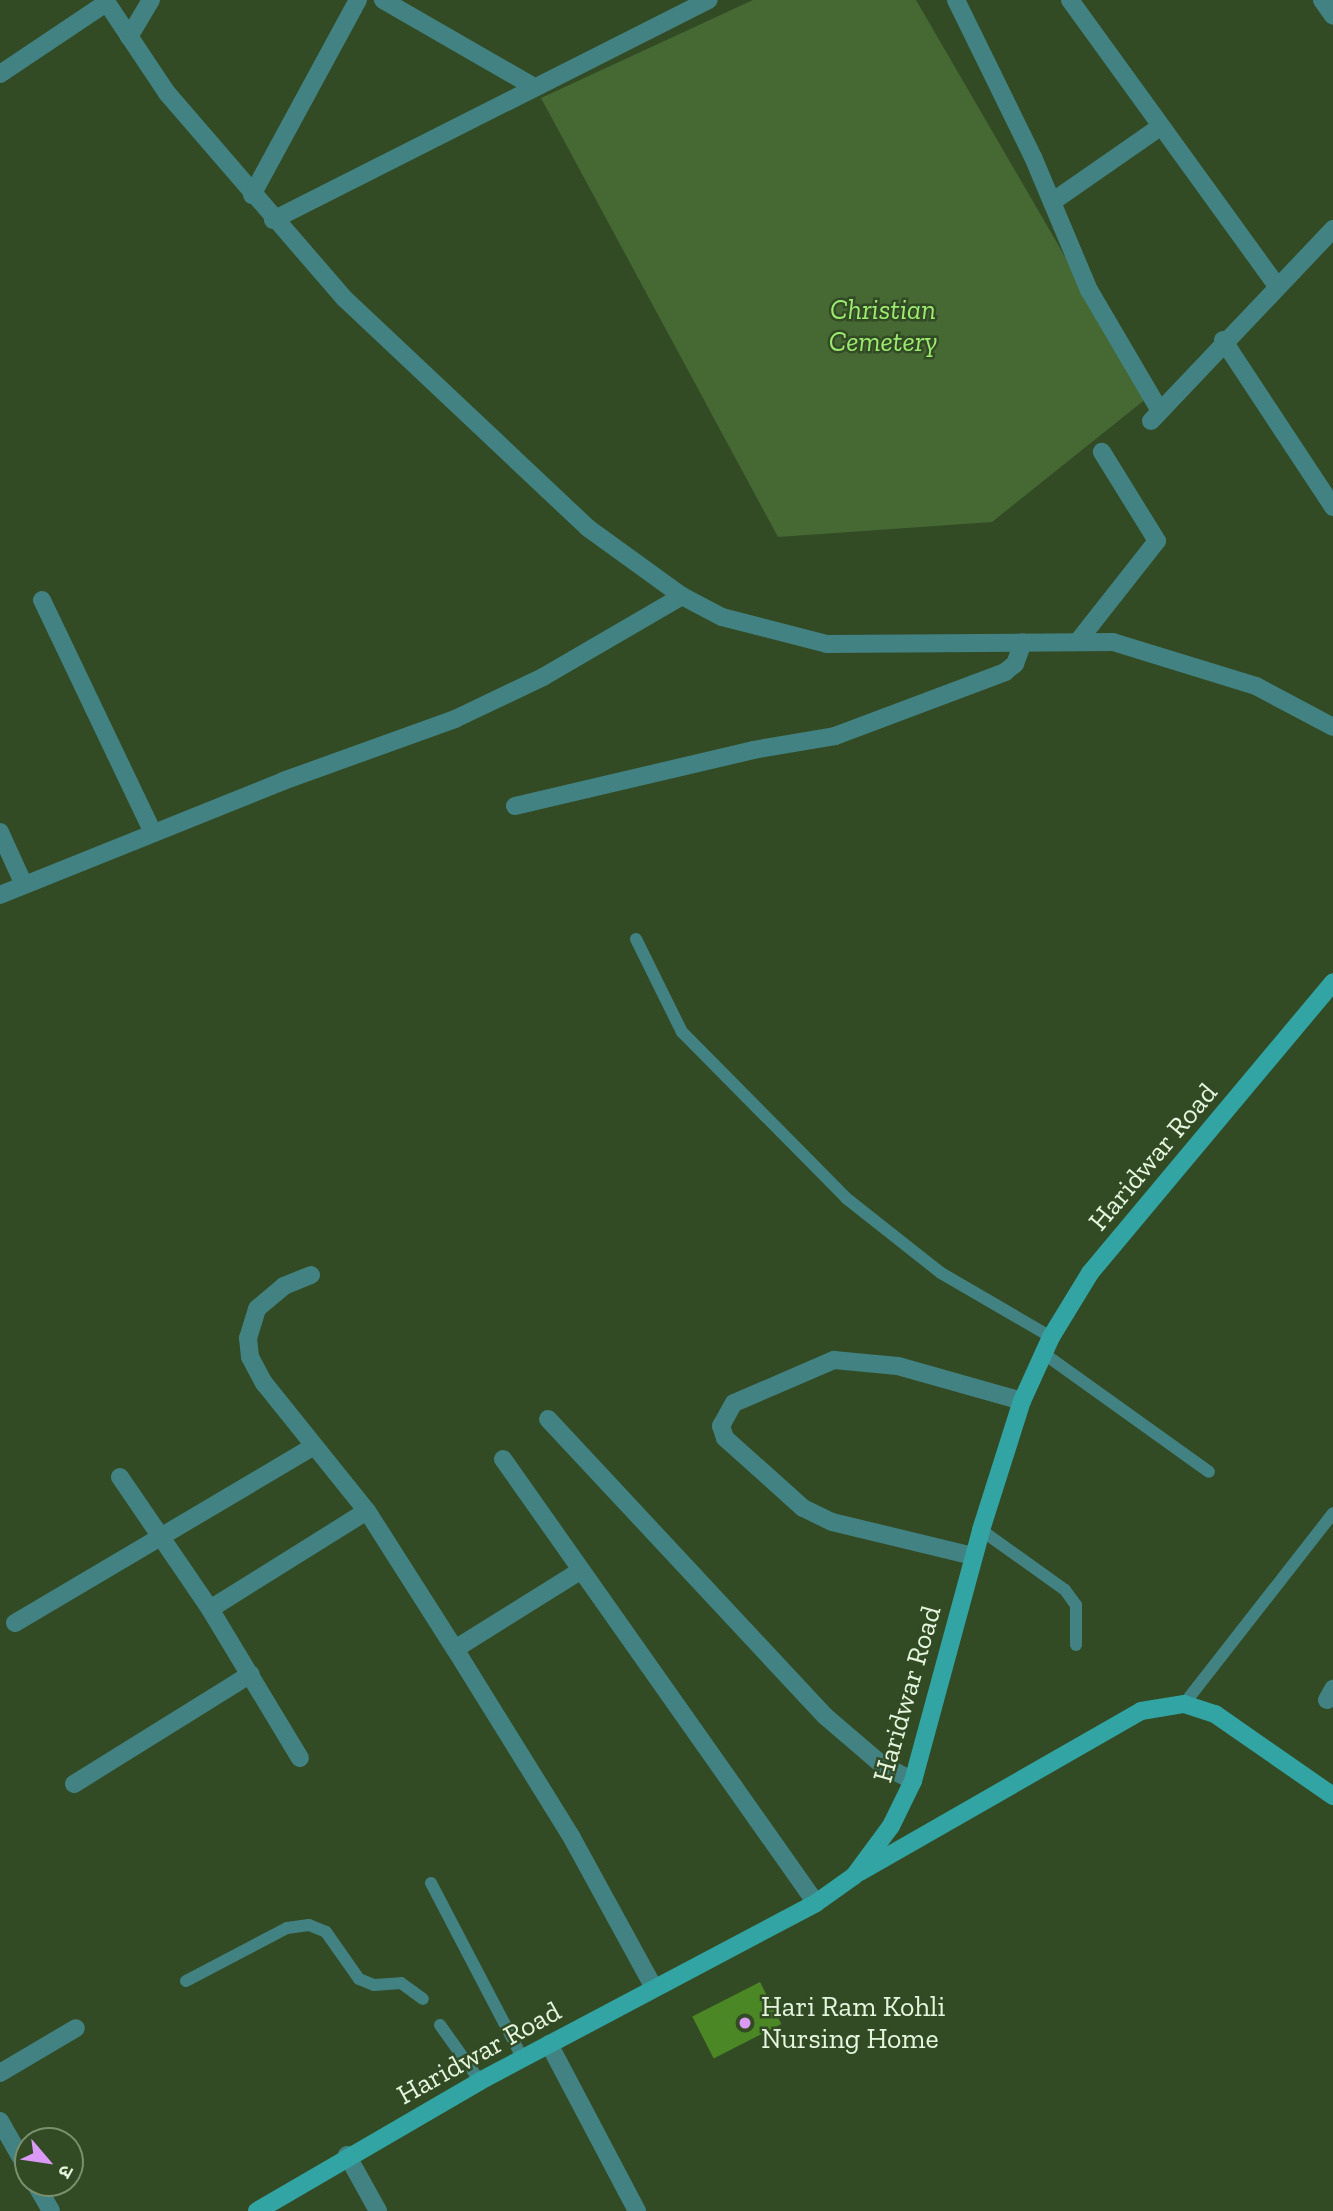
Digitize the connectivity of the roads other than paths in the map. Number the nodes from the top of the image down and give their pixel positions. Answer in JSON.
{"nodes":[{"id":1,"x":150,"y":0,"type":"edge"},
{"id":2,"x":358,"y":0,"type":"edge"},
{"id":3,"x":383,"y":0,"type":"edge"},
{"id":4,"x":709,"y":0,"type":"edge"},
{"id":5,"x":956,"y":0,"type":"edge"},
{"id":6,"x":1070,"y":0,"type":"edge"},
{"id":7,"x":1322,"y":0,"type":"edge"},
{"id":8,"x":105,"y":1,"type":"edge"},
{"id":9,"x":1333,"y":16,"type":"edge"},
{"id":10,"x":129,"y":37,"type":"junction"},
{"id":11,"x":0,"y":74,"type":"edge"},
{"id":12,"x":534,"y":87,"type":"junction"},
{"id":13,"x":1160,"y":127,"type":"junction"},
{"id":14,"x":251,"y":195,"type":"junction"},
{"id":15,"x":1052,"y":202,"type":"junction"},
{"id":16,"x":273,"y":220,"type":"junction"},
{"id":17,"x":1333,"y":229,"type":"edge"},
{"id":18,"x":1276,"y":285,"type":"junction"},
{"id":19,"x":1223,"y":340,"type":"junction"},
{"id":20,"x":1102,"y":452,"type":"dead end"},
{"id":21,"x":1333,"y":507,"type":"edge"},
{"id":22,"x":682,"y":596,"type":"junction"},
{"id":23,"x":42,"y":600,"type":"dead end"},
{"id":24,"x":1079,"y":640,"type":"junction"},
{"id":25,"x":1023,"y":642,"type":"junction"},
{"id":26,"x":1333,"y":727,"type":"edge"},
{"id":27,"x":515,"y":806,"type":"dead end"},
{"id":28,"x":0,"y":832,"type":"edge"},
{"id":29,"x":153,"y":833,"type":"junction"},
{"id":30,"x":24,"y":885,"type":"junction"},
{"id":31,"x":0,"y":895,"type":"edge"},
{"id":32,"x":636,"y":939,"type":"dead end"},
{"id":33,"x":1333,"y":982,"type":"edge"},
{"id":34,"x":311,"y":1275,"type":"dead end"},
{"id":35,"x":1051,"y":1337,"type":"junction"},
{"id":36,"x":1043,"y":1353,"type":"junction"},
{"id":37,"x":1022,"y":1401,"type":"junction"},
{"id":38,"x":548,"y":1419,"type":"dead end"},
{"id":39,"x":314,"y":1446,"type":"junction"},
{"id":40,"x":503,"y":1460,"type":"dead end"},
{"id":41,"x":1209,"y":1472,"type":"dead end"},
{"id":42,"x":120,"y":1477,"type":"dead end"},
{"id":43,"x":367,"y":1511,"type":"junction"},
{"id":44,"x":1333,"y":1513,"type":"edge"},
{"id":45,"x":981,"y":1530,"type":"junction"},
{"id":46,"x":161,"y":1536,"type":"junction"},
{"id":47,"x":973,"y":1556,"type":"junction"},
{"id":48,"x":580,"y":1571,"type":"junction"},
{"id":49,"x":210,"y":1609,"type":"junction"},
{"id":50,"x":15,"y":1623,"type":"dead end"},
{"id":51,"x":1076,"y":1645,"type":"dead end"},
{"id":52,"x":455,"y":1649,"type":"junction"},
{"id":53,"x":251,"y":1674,"type":"junction"},
{"id":54,"x":1184,"y":1704,"type":"junction"},
{"id":55,"x":300,"y":1758,"type":"dead end"},
{"id":56,"x":913,"y":1782,"type":"junction"},
{"id":57,"x":74,"y":1784,"type":"dead end"},
{"id":58,"x":1333,"y":1796,"type":"edge"},
{"id":59,"x":854,"y":1876,"type":"junction"},
{"id":60,"x":431,"y":1883,"type":"dead end"},
{"id":61,"x":816,"y":1902,"type":"junction"},
{"id":62,"x":186,"y":1981,"type":"dead end"},
{"id":63,"x":654,"y":1988,"type":"junction"},
{"id":64,"x":423,"y":2000,"type":"dead end"},
{"id":65,"x":440,"y":2025,"type":"dead end"},
{"id":66,"x":76,"y":2028,"type":"dead end"},
{"id":67,"x":549,"y":2044,"type":"junction"},
{"id":68,"x":523,"y":2059,"type":"junction"},
{"id":69,"x":0,"y":2073,"type":"edge"},
{"id":70,"x":480,"y":2081,"type":"junction"},
{"id":71,"x":0,"y":2121,"type":"edge"},
{"id":72,"x":14,"y":2146,"type":"edge"},
{"id":73,"x":347,"y":2155,"type":"junction"},
{"id":74,"x":257,"y":2211,"type":"edge"},
{"id":75,"x":379,"y":2211,"type":"edge"},
{"id":76,"x":637,"y":2211,"type":"edge"}],
"edges":[{"from":1,"to":10,"type":"street"},
{"from":2,"to":14,"type":"street"},
{"from":3,"to":12,"type":"street"},
{"from":4,"to":12,"type":"street"},
{"from":5,"to":15,"type":"street"},
{"from":6,"to":13,"type":"street"},
{"from":7,"to":9,"type":"street"},
{"from":8,"to":10,"type":"street"},
{"from":8,"to":11,"type":"street"},
{"from":10,"to":14,"type":"street"},
{"from":12,"to":16,"type":"street"},
{"from":13,"to":15,"type":"street"},
{"from":13,"to":18,"type":"street"},
{"from":14,"to":16,"type":"street"},
{"from":15,"to":19,"type":"street"},
{"from":16,"to":22,"type":"street"},
{"from":17,"to":18,"type":"street"},
{"from":18,"to":19,"type":"street"},
{"from":19,"to":21,"type":"street"},
{"from":20,"to":24,"type":"street"},
{"from":22,"to":25,"type":"street"},
{"from":22,"to":29,"type":"street"},
{"from":23,"to":29,"type":"street"},
{"from":24,"to":25,"type":"street"},
{"from":24,"to":26,"type":"street"},
{"from":25,"to":27,"type":"street"},
{"from":28,"to":30,"type":"street"},
{"from":29,"to":30,"type":"street"},
{"from":30,"to":31,"type":"street"},
{"from":32,"to":35,"type":"lane"},
{"from":33,"to":35,"type":"main road","name":"Haridwar Road"},
{"from":34,"to":39,"type":"street"},
{"from":35,"to":36,"type":"main road","name":"Haridwar Road"},
{"from":36,"to":37,"type":"main road","name":"Haridwar Road"},
{"from":36,"to":41,"type":"lane"},
{"from":37,"to":45,"type":"main road","name":"Haridwar Road"},
{"from":37,"to":47,"type":"street"},
{"from":38,"to":56,"type":"street"},
{"from":39,"to":43,"type":"street"},
{"from":39,"to":46,"type":"street"},
{"from":40,"to":48,"type":"street"},
{"from":42,"to":46,"type":"street"},
{"from":43,"to":49,"type":"street"},
{"from":43,"to":52,"type":"street"},
{"from":44,"to":54,"type":"lane"},
{"from":45,"to":47,"type":"main road","name":"Haridwar Road"},
{"from":45,"to":51,"type":"lane"},
{"from":46,"to":49,"type":"street"},
{"from":46,"to":50,"type":"street"},
{"from":47,"to":56,"type":"main road","name":"Haridwar Road"},
{"from":48,"to":52,"type":"street"},
{"from":48,"to":61,"type":"street"},
{"from":49,"to":53,"type":"street"},
{"from":52,"to":63,"type":"street"},
{"from":53,"to":55,"type":"street"},
{"from":53,"to":57,"type":"street"},
{"from":54,"to":58,"type":"main road"},
{"from":54,"to":59,"type":"main road"},
{"from":56,"to":59,"type":"main road","name":"Haridwar Road"},
{"from":59,"to":61,"type":"main road","name":"Haridwar Road"},
{"from":60,"to":68,"type":"lane"},
{"from":61,"to":63,"type":"main road","name":"Haridwar Road"},
{"from":62,"to":64,"type":"lane"},
{"from":63,"to":67,"type":"main road","name":"Haridwar Road"},
{"from":65,"to":70,"type":"lane"},
{"from":66,"to":69,"type":"street"},
{"from":67,"to":68,"type":"main road","name":"Haridwar Road"},
{"from":67,"to":76,"type":"street"},
{"from":68,"to":70,"type":"main road","name":"Haridwar Road"},
{"from":70,"to":73,"type":"main road","name":"Haridwar Road"},
{"from":71,"to":72,"type":"street"},
{"from":73,"to":74,"type":"main road","name":"Haridwar Road"},
{"from":73,"to":75,"type":"street"}]}
